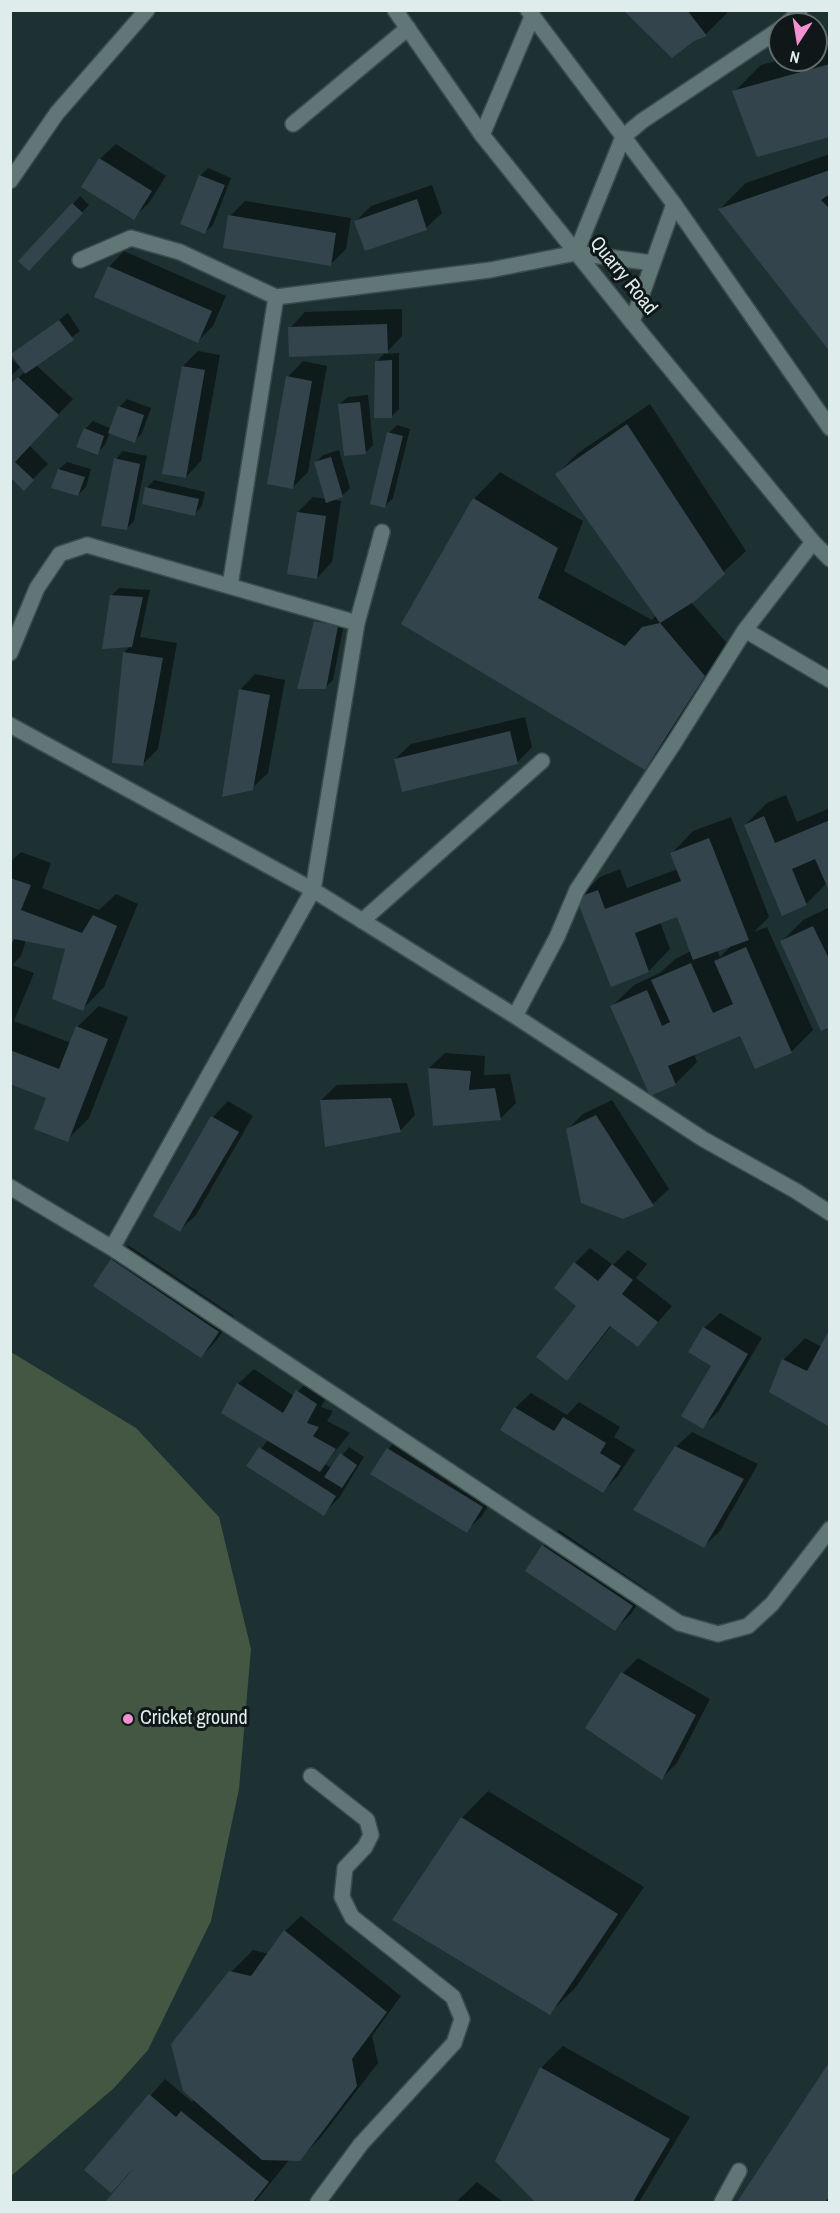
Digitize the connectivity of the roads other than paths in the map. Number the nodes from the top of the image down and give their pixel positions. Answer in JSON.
{"nodes":[{"id":1,"x":147,"y":10,"type":"edge"},
{"id":2,"x":395,"y":10,"type":"edge"},
{"id":3,"x":530,"y":14,"type":"edge"},
{"id":4,"x":408,"y":28,"type":"junction"},
{"id":5,"x":768,"y":37,"type":"edge"},
{"id":6,"x":293,"y":123,"type":"dead end"},
{"id":7,"x":482,"y":135,"type":"junction"},
{"id":8,"x":623,"y":138,"type":"junction"},
{"id":9,"x":10,"y":181,"type":"edge"},
{"id":10,"x":674,"y":204,"type":"junction"},
{"id":11,"x":576,"y":253,"type":"junction"},
{"id":12,"x":80,"y":260,"type":"dead end"},
{"id":13,"x":653,"y":263,"type":"junction"},
{"id":14,"x":276,"y":297,"type":"junction"},
{"id":15,"x":632,"y":322,"type":"junction"},
{"id":16,"x":830,"y":428,"type":"edge"},
{"id":17,"x":382,"y":532,"type":"dead end"},
{"id":18,"x":813,"y":542,"type":"junction"},
{"id":19,"x":830,"y":559,"type":"edge"},
{"id":20,"x":230,"y":586,"type":"junction"},
{"id":21,"x":357,"y":623,"type":"junction"},
{"id":22,"x":744,"y":630,"type":"junction"},
{"id":23,"x":10,"y":653,"type":"edge"},
{"id":24,"x":830,"y":680,"type":"edge"},
{"id":25,"x":10,"y":725,"type":"edge"},
{"id":26,"x":542,"y":761,"type":"dead end"},
{"id":27,"x":313,"y":890,"type":"junction"},
{"id":28,"x":362,"y":921,"type":"junction"},
{"id":29,"x":515,"y":1016,"type":"junction"},
{"id":30,"x":10,"y":1187,"type":"edge"},
{"id":31,"x":830,"y":1213,"type":"edge"},
{"id":32,"x":112,"y":1248,"type":"junction"},
{"id":33,"x":830,"y":1530,"type":"edge"},
{"id":34,"x":311,"y":1776,"type":"dead end"},
{"id":35,"x":739,"y":2170,"type":"dead end"},
{"id":36,"x":318,"y":2202,"type":"edge"},
{"id":37,"x":722,"y":2202,"type":"edge"}],
"edges":[{"from":1,"to":9,"type":"street"},
{"from":2,"to":4,"type":"street","name":"Quarry Road"},
{"from":3,"to":7,"type":"street"},
{"from":3,"to":8,"type":"street"},
{"from":4,"to":6,"type":"street"},
{"from":4,"to":7,"type":"street","name":"Quarry Road"},
{"from":5,"to":8,"type":"street"},
{"from":7,"to":11,"type":"street","name":"Quarry Road"},
{"from":8,"to":10,"type":"street"},
{"from":8,"to":11,"type":"street"},
{"from":10,"to":13,"type":"street"},
{"from":10,"to":16,"type":"street"},
{"from":11,"to":13,"type":"street"},
{"from":11,"to":14,"type":"street"},
{"from":11,"to":15,"type":"street","name":"Quarry Road"},
{"from":12,"to":14,"type":"street"},
{"from":13,"to":15,"type":"street"},
{"from":14,"to":20,"type":"street"},
{"from":15,"to":18,"type":"street","name":"Quarry Road"},
{"from":17,"to":21,"type":"street"},
{"from":18,"to":19,"type":"street","name":"Quarry Road"},
{"from":18,"to":22,"type":"street"},
{"from":20,"to":21,"type":"street"},
{"from":20,"to":23,"type":"street"},
{"from":21,"to":27,"type":"street"},
{"from":22,"to":24,"type":"street"},
{"from":22,"to":29,"type":"street"},
{"from":25,"to":27,"type":"street"},
{"from":26,"to":28,"type":"street"},
{"from":27,"to":28,"type":"street"},
{"from":27,"to":32,"type":"street"},
{"from":28,"to":29,"type":"street"},
{"from":29,"to":31,"type":"street"},
{"from":30,"to":32,"type":"street"},
{"from":32,"to":33,"type":"street"},
{"from":34,"to":36,"type":"street"},
{"from":35,"to":37,"type":"street"}]}
